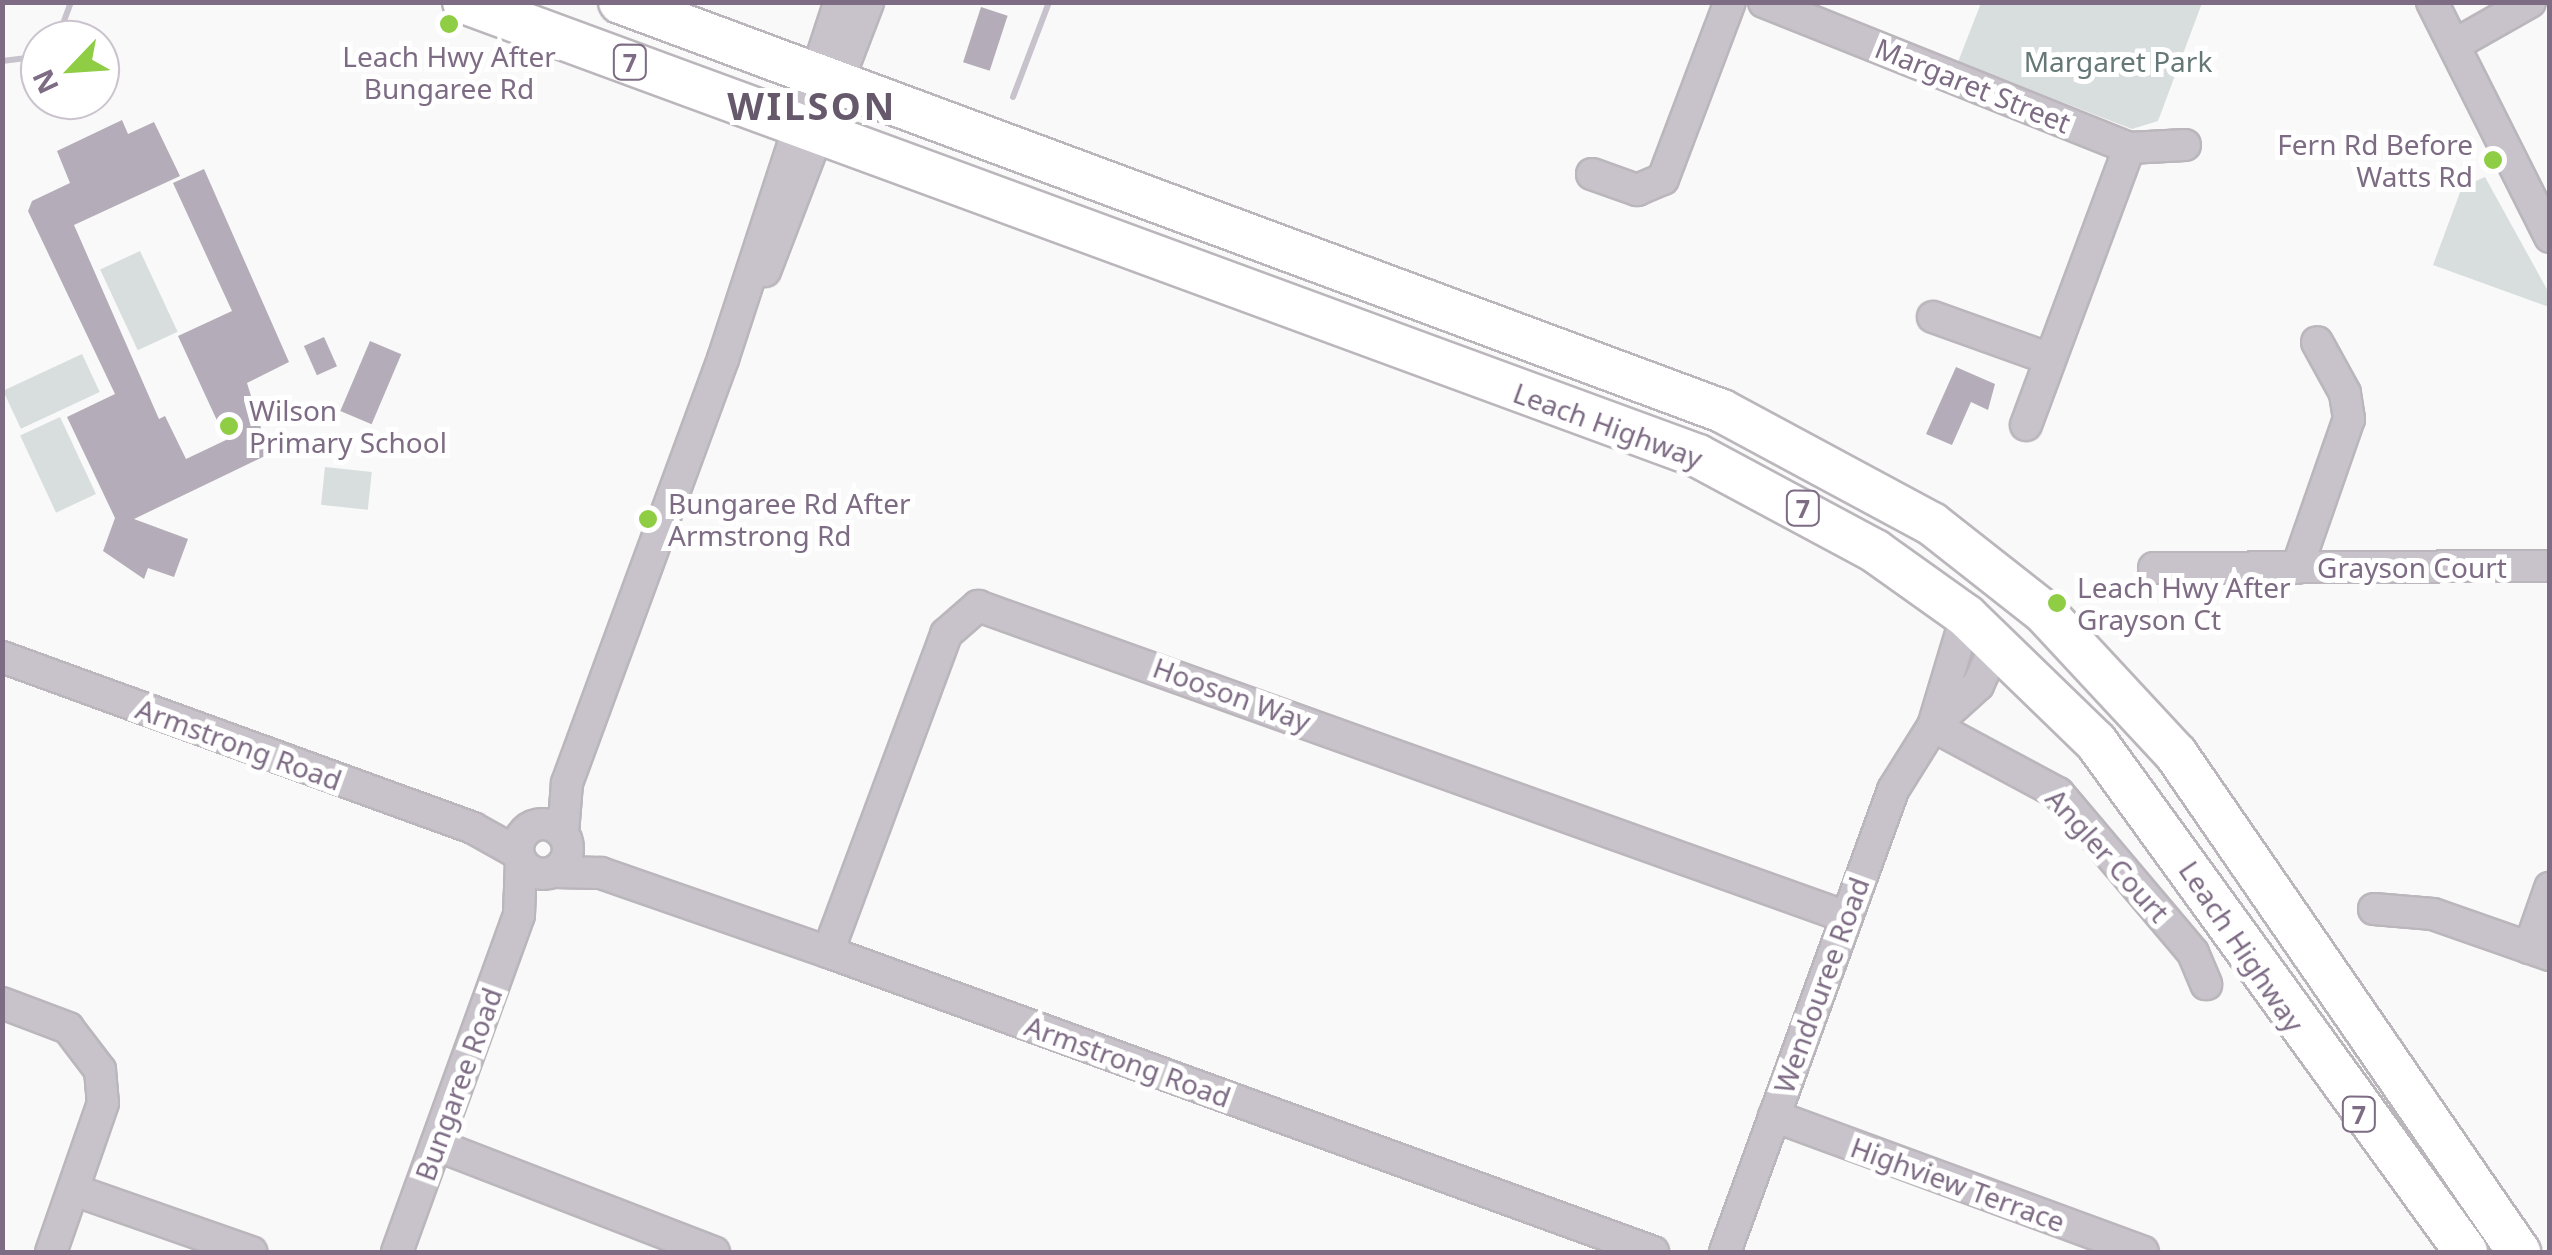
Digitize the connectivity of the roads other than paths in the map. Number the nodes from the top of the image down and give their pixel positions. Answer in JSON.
{"nodes":[{"id":1,"x":464,"y":2,"type":"edge"},
{"id":2,"x":620,"y":2,"type":"edge"},
{"id":3,"x":840,"y":2,"type":"edge"},
{"id":4,"x":868,"y":2,"type":"edge"},
{"id":5,"x":1730,"y":2,"type":"edge"},
{"id":6,"x":1764,"y":2,"type":"edge"},
{"id":7,"x":2432,"y":2,"type":"edge"},
{"id":8,"x":2530,"y":2,"type":"edge"},
{"id":9,"x":2456,"y":44,"type":"junction"},
{"id":10,"x":828,"y":75,"type":"junction"},
{"id":11,"x":809,"y":127,"type":"junction"},
{"id":12,"x":2185,"y":144,"type":"dead end"},
{"id":13,"x":2129,"y":148,"type":"junction"},
{"id":14,"x":1592,"y":174,"type":"dead end"},
{"id":15,"x":2550,"y":238,"type":"edge"},
{"id":16,"x":1932,"y":317,"type":"dead end"},
{"id":17,"x":2316,"y":342,"type":"dead end"},
{"id":18,"x":2050,"y":360,"type":"junction"},
{"id":19,"x":2026,"y":425,"type":"dead end"},
{"id":20,"x":1846,"y":476,"type":"junction"},
{"id":21,"x":2550,"y":566,"type":"edge"},
{"id":22,"x":2154,"y":568,"type":"dead end"},
{"id":23,"x":2298,"y":568,"type":"junction"},
{"id":24,"x":1981,"y":630,"type":"junction"},
{"id":25,"x":3,"y":661,"type":"edge"},
{"id":26,"x":1932,"y":726,"type":"junction"},
{"id":27,"x":540,"y":840,"type":"junction"},
{"id":28,"x":553,"y":873,"type":"junction"},
{"id":29,"x":601,"y":873,"type":"junction"},
{"id":30,"x":2550,"y":888,"type":"edge"},
{"id":31,"x":2374,"y":909,"type":"dead end"},
{"id":32,"x":519,"y":915,"type":"junction"},
{"id":33,"x":1846,"y":917,"type":"junction"},
{"id":34,"x":2539,"y":951,"type":"edge"},
{"id":35,"x":828,"y":952,"type":"junction"},
{"id":36,"x":2206,"y":984,"type":"dead end"},
{"id":37,"x":2,"y":1003,"type":"edge"},
{"id":38,"x":1774,"y":1116,"type":"junction"},
{"id":39,"x":436,"y":1144,"type":"junction"},
{"id":40,"x":74,"y":1190,"type":"junction"},
{"id":41,"x":2422,"y":1201,"type":"junction"},
{"id":42,"x":51,"y":1252,"type":"edge"},
{"id":43,"x":251,"y":1252,"type":"edge"},
{"id":44,"x":396,"y":1252,"type":"edge"},
{"id":45,"x":714,"y":1252,"type":"edge"},
{"id":46,"x":1653,"y":1252,"type":"edge"},
{"id":47,"x":1726,"y":1252,"type":"edge"},
{"id":48,"x":2143,"y":1252,"type":"edge"},
{"id":49,"x":2449,"y":1252,"type":"edge"},
{"id":50,"x":2466,"y":1252,"type":"edge"},
{"id":51,"x":2519,"y":1252,"type":"edge"}],
"edges":[{"from":1,"to":11,"type":"highway","name":"Leach Highway","number":"7"},
{"from":2,"to":10,"type":"highway","name":"Leach Highway","number":"7"},
{"from":3,"to":10,"type":"street","name":"Bungaree Road"},
{"from":4,"to":10,"type":"street","name":"Bungaree Road"},
{"from":5,"to":14,"type":"street"},
{"from":6,"to":13,"type":"street","name":"Margaret Street"},
{"from":7,"to":9,"type":"street"},
{"from":8,"to":9,"type":"street"},
{"from":9,"to":15,"type":"street"},
{"from":10,"to":11,"type":"street","name":"Bungaree Road"},
{"from":10,"to":20,"type":"highway","name":"Leach Highway","number":"7"},
{"from":11,"to":24,"type":"highway","name":"Leach Highway","number":"7"},
{"from":11,"to":27,"type":"street","name":"Bungaree Road"},
{"from":12,"to":13,"type":"street","name":"Margaret Street"},
{"from":13,"to":18,"type":"street"},
{"from":16,"to":18,"type":"street"},
{"from":17,"to":23,"type":"street"},
{"from":18,"to":19,"type":"street"},
{"from":20,"to":24,"type":"highway"},
{"from":20,"to":51,"type":"highway","name":"Leach Highway","number":"7"},
{"from":21,"to":23,"type":"street","name":"Grayson Court"},
{"from":22,"to":23,"type":"street","name":"Grayson Court"},
{"from":24,"to":26,"type":"street","name":"Wendouree Road"},
{"from":24,"to":41,"type":"highway","name":"Leach Highway","number":"7"},
{"from":25,"to":27,"type":"street","name":"Armstrong Road"},
{"from":26,"to":33,"type":"street","name":"Wendouree Road"},
{"from":26,"to":36,"type":"street","name":"Angler Court"},
{"from":27,"to":28,"type":"street","name":"Bungaree Road"},
{"from":27,"to":29,"type":"street","name":"Armstrong Road"},
{"from":27,"to":32,"type":"street","name":"Bungaree Road"},
{"from":28,"to":29,"type":"street","name":"Armstrong Road"},
{"from":28,"to":32,"type":"street","name":"Bungaree Road"},
{"from":29,"to":35,"type":"street","name":"Armstrong Road"},
{"from":30,"to":34,"type":"street"},
{"from":31,"to":34,"type":"street"},
{"from":32,"to":39,"type":"street","name":"Bungaree Road"},
{"from":33,"to":35,"type":"street","name":"Hooson Way"},
{"from":33,"to":38,"type":"street","name":"Wendouree Road"},
{"from":35,"to":46,"type":"street","name":"Armstrong Road"},
{"from":37,"to":40,"type":"street"},
{"from":38,"to":47,"type":"street","name":"Wendouree Road"},
{"from":38,"to":48,"type":"street","name":"Highview Terrace"},
{"from":39,"to":44,"type":"street","name":"Bungaree Road"},
{"from":39,"to":45,"type":"street"},
{"from":40,"to":42,"type":"street"},
{"from":40,"to":43,"type":"street"},
{"from":41,"to":49,"type":"highway"},
{"from":41,"to":50,"type":"highway","name":"Leach Highway","number":"7"}]}
